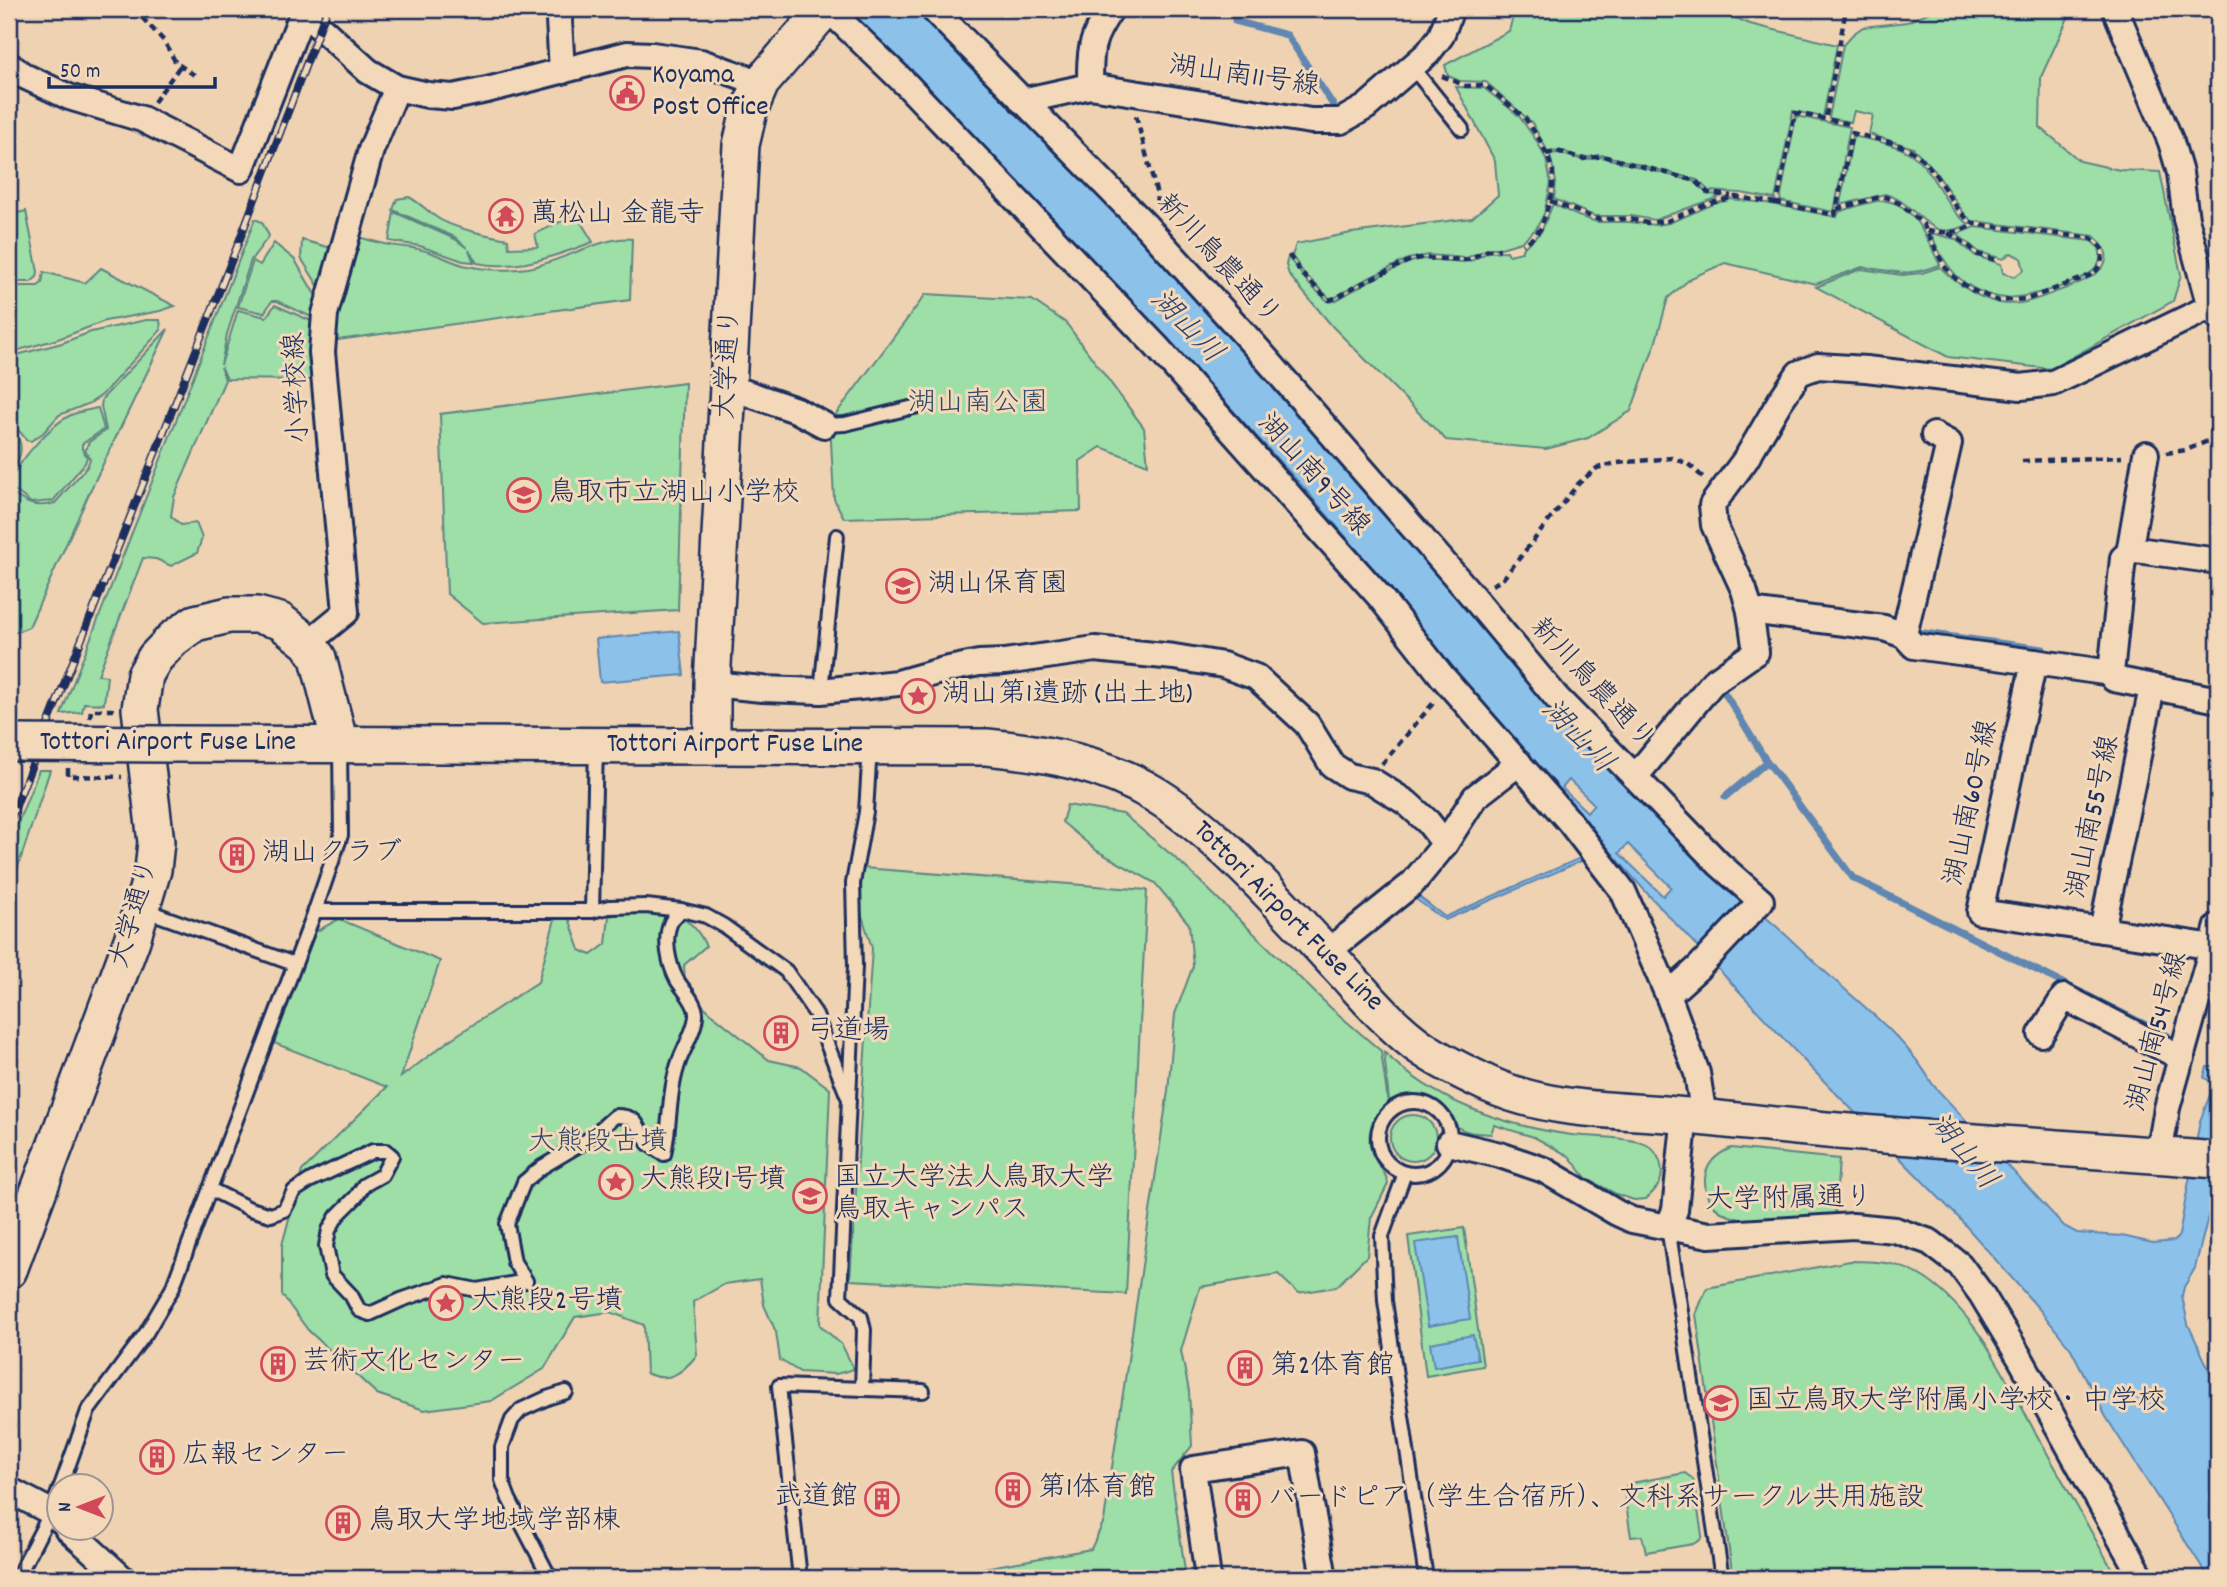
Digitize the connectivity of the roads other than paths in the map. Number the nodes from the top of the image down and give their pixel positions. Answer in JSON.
{"nodes":[{"id":1,"x":561,"y":9,"type":"edge"},
{"id":2,"x":826,"y":9,"type":"edge"},
{"id":3,"x":933,"y":9,"type":"edge"},
{"id":4,"x":1111,"y":9,"type":"edge"},
{"id":5,"x":1451,"y":9,"type":"edge"},
{"id":6,"x":2115,"y":9,"type":"edge"},
{"id":7,"x":302,"y":10,"type":"edge"},
{"id":8,"x":9,"y":65,"type":"edge"},
{"id":9,"x":1415,"y":65,"type":"junction"},
{"id":10,"x":562,"y":71,"type":"junction"},
{"id":11,"x":761,"y":83,"type":"junction"},
{"id":12,"x":1090,"y":86,"type":"junction"},
{"id":13,"x":397,"y":88,"type":"junction"},
{"id":14,"x":1022,"y":101,"type":"junction"},
{"id":15,"x":1462,"y":129,"type":"dead end"},
{"id":16,"x":2214,"y":312,"type":"edge"},
{"id":17,"x":729,"y":387,"type":"junction"},
{"id":18,"x":926,"y":404,"type":"dead end"},
{"id":19,"x":824,"y":425,"type":"joint"},
{"id":20,"x":1934,"y":435,"type":"dead end"},
{"id":21,"x":2146,"y":454,"type":"dead end"},
{"id":22,"x":837,"y":536,"type":"dead end"},
{"id":23,"x":2129,"y":553,"type":"junction"},
{"id":24,"x":2218,"y":561,"type":"edge"},
{"id":25,"x":1750,"y":611,"type":"junction"},
{"id":26,"x":1904,"y":635,"type":"junction"},
{"id":27,"x":308,"y":643,"type":"junction"},
{"id":28,"x":2034,"y":662,"type":"junction"},
{"id":29,"x":2111,"y":673,"type":"junction"},
{"id":30,"x":712,"y":684,"type":"junction"},
{"id":31,"x":2152,"y":688,"type":"junction"},
{"id":32,"x":821,"y":691,"type":"junction"},
{"id":33,"x":2218,"y":700,"type":"edge"},
{"id":34,"x":9,"y":743,"type":"edge"},
{"id":35,"x":340,"y":744,"type":"junction"},
{"id":36,"x":596,"y":746,"type":"junction"},
{"id":37,"x":712,"y":746,"type":"junction"},
{"id":38,"x":870,"y":747,"type":"junction"},
{"id":39,"x":1518,"y":763,"type":"junction"},
{"id":40,"x":1635,"y":777,"type":"junction"},
{"id":41,"x":1445,"y":844,"type":"junction"},
{"id":42,"x":142,"y":909,"type":"junction"},
{"id":43,"x":681,"y":910,"type":"junction"},
{"id":44,"x":315,"y":911,"type":"junction"},
{"id":45,"x":592,"y":911,"type":"junction"},
{"id":46,"x":2102,"y":930,"type":"junction"},
{"id":47,"x":2216,"y":937,"type":"edge"},
{"id":48,"x":1326,"y":953,"type":"junction"},
{"id":49,"x":294,"y":964,"type":"junction"},
{"id":50,"x":1668,"y":995,"type":"junction"},
{"id":51,"x":2041,"y":1034,"type":"dead end"},
{"id":52,"x":2182,"y":1058,"type":"junction"},
{"id":53,"x":849,"y":1102,"type":"junction"},
{"id":54,"x":1695,"y":1116,"type":"junction"},
{"id":55,"x":1449,"y":1143,"type":"junction"},
{"id":56,"x":2163,"y":1155,"type":"junction"},
{"id":57,"x":2218,"y":1160,"type":"edge"},
{"id":58,"x":1405,"y":1173,"type":"junction"},
{"id":59,"x":210,"y":1189,"type":"junction"},
{"id":60,"x":1668,"y":1227,"type":"junction"},
{"id":61,"x":9,"y":1270,"type":"edge"},
{"id":62,"x":862,"y":1389,"type":"junction"},
{"id":63,"x":923,"y":1391,"type":"dead end"},
{"id":64,"x":566,"y":1392,"type":"dead end"},
{"id":65,"x":66,"y":1472,"type":"edge"},
{"id":66,"x":9,"y":1490,"type":"edge"},
{"id":67,"x":46,"y":1512,"type":"edge"},
{"id":68,"x":46,"y":1538,"type":"edge"},
{"id":69,"x":83,"y":1542,"type":"edge"},
{"id":70,"x":17,"y":1578,"type":"edge"},
{"id":71,"x":122,"y":1578,"type":"edge"},
{"id":72,"x":550,"y":1578,"type":"edge"},
{"id":73,"x":800,"y":1578,"type":"edge"},
{"id":74,"x":1208,"y":1578,"type":"edge"},
{"id":75,"x":1324,"y":1578,"type":"edge"},
{"id":76,"x":1426,"y":1578,"type":"edge"},
{"id":77,"x":1722,"y":1578,"type":"edge"},
{"id":78,"x":2143,"y":1578,"type":"edge"}],
"edges":[{"from":1,"to":10,"type":"street"},
{"from":2,"to":11,"type":"main road","name":"大学通り"},
{"from":2,"to":39,"type":"street","name":"湖山南9号線"},
{"from":3,"to":14,"type":"street","name":"新川鳥農通り"},
{"from":4,"to":12,"type":"street"},
{"from":5,"to":9,"type":"street","name":"湖山南11号線"},
{"from":6,"to":16,"type":"street"},
{"from":7,"to":8,"type":"street"},
{"from":7,"to":13,"type":"street"},
{"from":9,"to":12,"type":"street","name":"湖山南11号線"},
{"from":9,"to":15,"type":"lane"},
{"from":10,"to":11,"type":"street"},
{"from":10,"to":13,"type":"street"},
{"from":11,"to":17,"type":"main road","name":"大学通り"},
{"from":12,"to":14,"type":"street","name":"湖山南11号線"},
{"from":13,"to":27,"type":"street","name":"小学校線"},
{"from":14,"to":40,"type":"street","name":"新川鳥農通り"},
{"from":16,"to":25,"type":"street","name":"新川鳥農通り"},
{"from":17,"to":19,"type":"street"},
{"from":17,"to":30,"type":"main road","name":"大学通り"},
{"from":18,"to":19,"type":"lane"},
{"from":20,"to":26,"type":"street"},
{"from":21,"to":23,"type":"street"},
{"from":22,"to":32,"type":"lane"},
{"from":23,"to":24,"type":"street"},
{"from":23,"to":29,"type":"street"},
{"from":25,"to":26,"type":"street"},
{"from":25,"to":40,"type":"street","name":"新川鳥農通り"},
{"from":26,"to":28,"type":"street"},
{"from":27,"to":35,"type":"main road","name":"大学通り"},
{"from":27,"to":42,"type":"main road","name":"大学通り"},
{"from":28,"to":29,"type":"street"},
{"from":28,"to":46,"type":"street","name":"湖山南60号線"},
{"from":29,"to":31,"type":"street"},
{"from":30,"to":32,"type":"street"},
{"from":30,"to":37,"type":"main road","name":"大学通り"},
{"from":31,"to":33,"type":"street"},
{"from":31,"to":46,"type":"street","name":"湖山南55号線"},
{"from":32,"to":41,"type":"street"},
{"from":34,"to":35,"type":"main road","name":"Tottori Airport Fuse Line","bridge":true},
{"from":35,"to":36,"type":"main road","name":"Tottori Airport Fuse Line"},
{"from":35,"to":44,"type":"lane"},
{"from":36,"to":37,"type":"main road","name":"Tottori Airport Fuse Line"},
{"from":36,"to":45,"type":"lane"},
{"from":37,"to":38,"type":"main road","name":"Tottori Airport Fuse Line"},
{"from":38,"to":48,"type":"main road","name":"Tottori Airport Fuse Line"},
{"from":38,"to":53,"type":"lane"},
{"from":39,"to":41,"type":"street"},
{"from":39,"to":50,"type":"street","name":"湖山南9号線"},
{"from":40,"to":50,"type":"street"},
{"from":41,"to":48,"type":"street"},
{"from":42,"to":49,"type":"lane"},
{"from":42,"to":61,"type":"main road","name":"大学通り"},
{"from":43,"to":45,"type":"lane"},
{"from":43,"to":53,"type":"lane"},
{"from":43,"to":59,"type":"lane"},
{"from":44,"to":45,"type":"lane"},
{"from":44,"to":49,"type":"lane"},
{"from":46,"to":47,"type":"street","name":"湖山南55号線"},
{"from":47,"to":52,"type":"street","name":"湖山南54号線"},
{"from":48,"to":54,"type":"main road","name":"Tottori Airport Fuse Line"},
{"from":49,"to":59,"type":"lane"},
{"from":50,"to":54,"type":"street","name":"湖山南9号線"},
{"from":51,"to":52,"type":"street"},
{"from":52,"to":56,"type":"street","name":"湖山南54号線"},
{"from":53,"to":62,"type":"lane"},
{"from":54,"to":56,"type":"main road","name":"Tottori Airport Fuse Line"},
{"from":54,"to":60,"type":"street","name":"湖山南9号線"},
{"from":55,"to":58,"type":"lane"},
{"from":55,"to":58,"type":"lane"},
{"from":55,"to":60,"type":"street","name":"大学附属通り"},
{"from":56,"to":57,"type":"main road","name":"Tottori Airport Fuse Line"},
{"from":58,"to":76,"type":"lane"},
{"from":59,"to":65,"type":"lane"},
{"from":60,"to":77,"type":"lane"},
{"from":60,"to":78,"type":"street","name":"大学附属通り"},
{"from":62,"to":63,"type":"lane"},
{"from":62,"to":73,"type":"lane"},
{"from":64,"to":72,"type":"lane"},
{"from":66,"to":67,"type":"street"},
{"from":68,"to":70,"type":"lane"},
{"from":69,"to":71,"type":"street"},
{"from":74,"to":75,"type":"street"}]}
